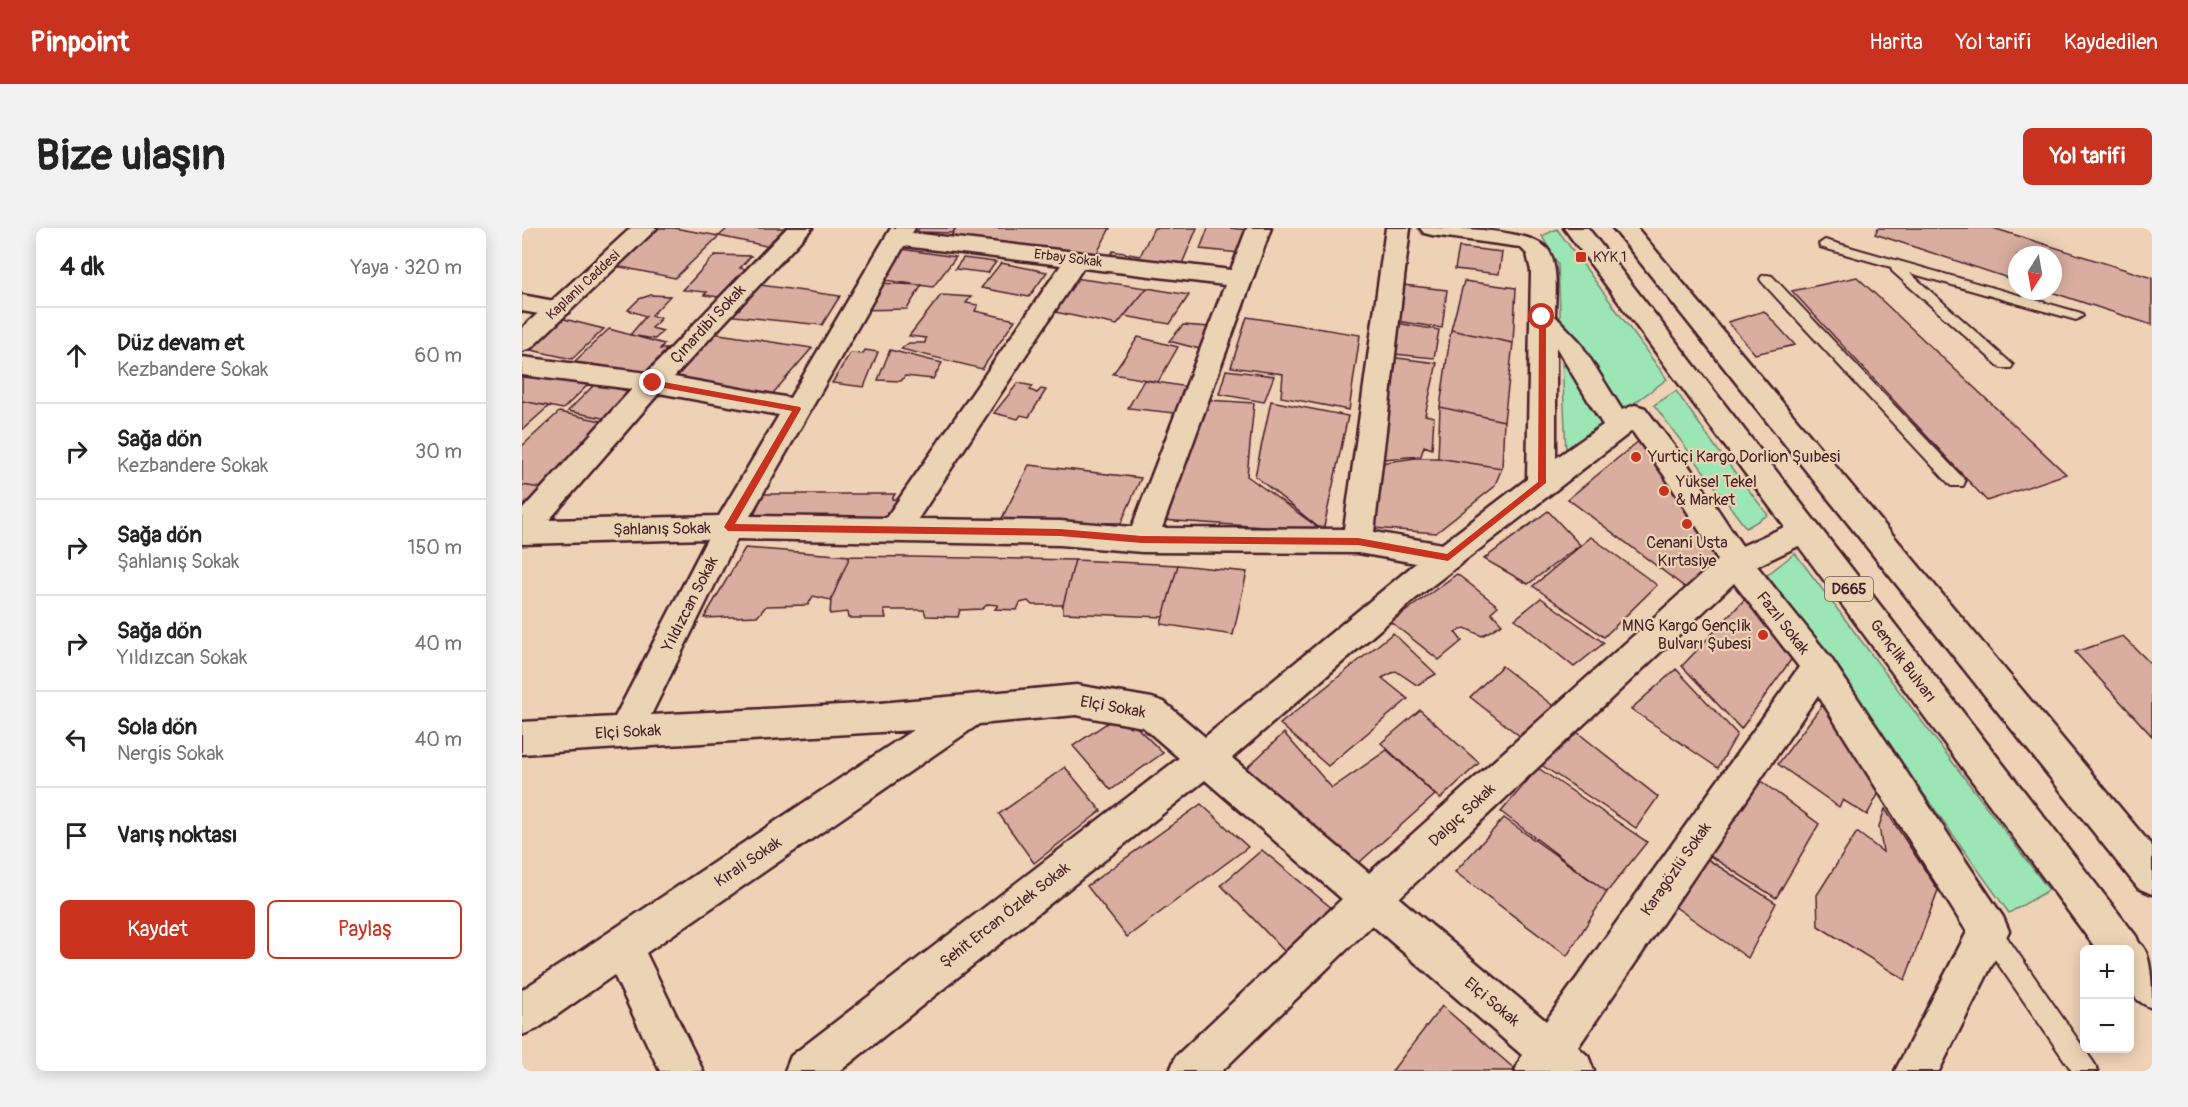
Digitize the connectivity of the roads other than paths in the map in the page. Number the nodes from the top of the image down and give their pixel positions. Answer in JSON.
{"nodes":[{"id":1,"x":645,"y":228,"type":"edge"},
{"id":2,"x":800,"y":228,"type":"edge"},
{"id":3,"x":1259,"y":228,"type":"edge"},
{"id":4,"x":1398,"y":228,"type":"edge"},
{"id":5,"x":1432,"y":228,"type":"edge"},
{"id":6,"x":1576,"y":228,"type":"edge"},
{"id":7,"x":1625,"y":228,"type":"edge"},
{"id":8,"x":900,"y":233,"type":"edge"},
{"id":9,"x":1525,"y":234,"type":"edge"},
{"id":10,"x":1825,"y":244,"type":"dead end"},
{"id":11,"x":1077,"y":259,"type":"junction"},
{"id":12,"x":1894,"y":265,"type":"junction"},
{"id":13,"x":1240,"y":279,"type":"junction"},
{"id":14,"x":1767,"y":279,"type":"dead end"},
{"id":15,"x":522,"y":303,"type":"edge"},
{"id":16,"x":556,"y":309,"type":"junction"},
{"id":17,"x":2076,"y":316,"type":"dead end"},
{"id":18,"x":1542,"y":317,"type":"junction"},
{"id":19,"x":522,"y":342,"type":"edge"},
{"id":20,"x":2006,"y":365,"type":"dead end"},
{"id":21,"x":522,"y":366,"type":"edge"},
{"id":22,"x":653,"y":383,"type":"junction"},
{"id":23,"x":797,"y":409,"type":"junction"},
{"id":24,"x":1619,"y":427,"type":"junction"},
{"id":25,"x":1957,"y":482,"type":"dead end"},
{"id":26,"x":1542,"y":483,"type":"junction"},
{"id":27,"x":728,"y":527,"type":"junction"},
{"id":28,"x":894,"y":530,"type":"junction"},
{"id":29,"x":1804,"y":530,"type":"junction"},
{"id":30,"x":522,"y":531,"type":"edge"},
{"id":31,"x":1142,"y":540,"type":"junction"},
{"id":32,"x":1358,"y":541,"type":"junction"},
{"id":33,"x":1448,"y":557,"type":"junction"},
{"id":34,"x":1736,"y":562,"type":"junction"},
{"id":35,"x":1818,"y":667,"type":"junction"},
{"id":36,"x":974,"y":709,"type":"junction"},
{"id":37,"x":626,"y":732,"type":"junction"},
{"id":38,"x":522,"y":738,"type":"edge"},
{"id":39,"x":1205,"y":759,"type":"junction"},
{"id":40,"x":2152,"y":875,"type":"edge"},
{"id":41,"x":1370,"y":899,"type":"junction"},
{"id":42,"x":1989,"y":931,"type":"junction"},
{"id":43,"x":2118,"y":945,"type":"edge"},
{"id":44,"x":622,"y":948,"type":"junction"},
{"id":45,"x":2134,"y":964,"type":"edge"},
{"id":46,"x":2152,"y":988,"type":"edge"},
{"id":47,"x":522,"y":1014,"type":"edge"},
{"id":48,"x":1553,"y":1064,"type":"edge"},
{"id":49,"x":682,"y":1071,"type":"edge"},
{"id":50,"x":806,"y":1071,"type":"edge"},
{"id":51,"x":1191,"y":1071,"type":"edge"},
{"id":52,"x":1916,"y":1071,"type":"edge"},
{"id":53,"x":2086,"y":1071,"type":"edge"}],
"edges":[{"from":1,"to":16,"type":"main road","name":"Kaplanlı Caddesi"},
{"from":2,"to":22,"type":"main road","name":"Çınardibi Sokak"},
{"from":3,"to":13,"type":"main road"},
{"from":4,"to":32,"type":"main road"},
{"from":5,"to":9,"type":"main road"},
{"from":6,"to":29,"type":"main road","name":"Gençlik Bulvarı","number":"D665"},
{"from":7,"to":40,"type":"main road"},
{"from":8,"to":11,"type":"main road","name":"Erbay Sokak"},
{"from":8,"to":23,"type":"main road","name":"Yıldızcan Sokak"},
{"from":9,"to":18,"type":"main road"},
{"from":10,"to":12,"type":"lane"},
{"from":11,"to":13,"type":"main road","name":"Erbay Sokak"},
{"from":11,"to":28,"type":"main road"},
{"from":12,"to":17,"type":"lane"},
{"from":12,"to":20,"type":"lane"},
{"from":13,"to":31,"type":"main road"},
{"from":14,"to":25,"type":"lane"},
{"from":15,"to":16,"type":"main road"},
{"from":16,"to":19,"type":"main road","name":"Kaplanlı Caddesi"},
{"from":18,"to":24,"type":"main road"},
{"from":18,"to":26,"type":"main road"},
{"from":21,"to":22,"type":"main road"},
{"from":22,"to":23,"type":"main road"},
{"from":22,"to":30,"type":"main road","name":"Çınardibi Sokak"},
{"from":23,"to":27,"type":"main road","name":"Yıldızcan Sokak"},
{"from":24,"to":26,"type":"main road","name":"Fazıl Sokak"},
{"from":24,"to":34,"type":"main road","name":"Fazıl Sokak"},
{"from":26,"to":33,"type":"main road","name":"Fazıl Sokak"},
{"from":27,"to":28,"type":"main road","name":"Şahlanış Sokak"},
{"from":27,"to":30,"type":"main road","name":"Şahlanış Sokak"},
{"from":27,"to":37,"type":"main road","name":"Yıldızcan Sokak"},
{"from":28,"to":31,"type":"main road","name":"Şahlanış Sokak"},
{"from":29,"to":34,"type":"main road","name":"Dalgıç Sokak"},
{"from":29,"to":43,"type":"main road","name":"Gençlik Bulvarı","number":"D665"},
{"from":31,"to":32,"type":"main road","name":"Şahlanış Sokak"},
{"from":32,"to":33,"type":"main road","name":"Şahlanış Sokak"},
{"from":33,"to":39,"type":"main road"},
{"from":34,"to":35,"type":"main road","name":"Fazıl Sokak"},
{"from":34,"to":41,"type":"main road","name":"Dalgıç Sokak"},
{"from":35,"to":42,"type":"main road","name":"Fazıl Sokak"},
{"from":35,"to":48,"type":"main road","name":"Karagözlü Sokak"},
{"from":36,"to":37,"type":"main road","name":"Elçi Sokak"},
{"from":36,"to":39,"type":"main road","name":"Elçi Sokak"},
{"from":36,"to":44,"type":"main road","name":"Kırali Sokak"},
{"from":37,"to":38,"type":"main road","name":"Elçi Sokak"},
{"from":39,"to":41,"type":"main road","name":"Elçi Sokak"},
{"from":39,"to":50,"type":"main road","name":"Şehit Ercan Özlek Sokak"},
{"from":41,"to":48,"type":"main road","name":"Elçi Sokak"},
{"from":41,"to":51,"type":"main road","name":"Dalgıç Sokak"},
{"from":42,"to":52,"type":"main road"},
{"from":42,"to":53,"type":"lane"},
{"from":44,"to":47,"type":"main road","name":"Kırali Sokak"},
{"from":44,"to":49,"type":"main road"},
{"from":45,"to":46,"type":"main road"}]}
